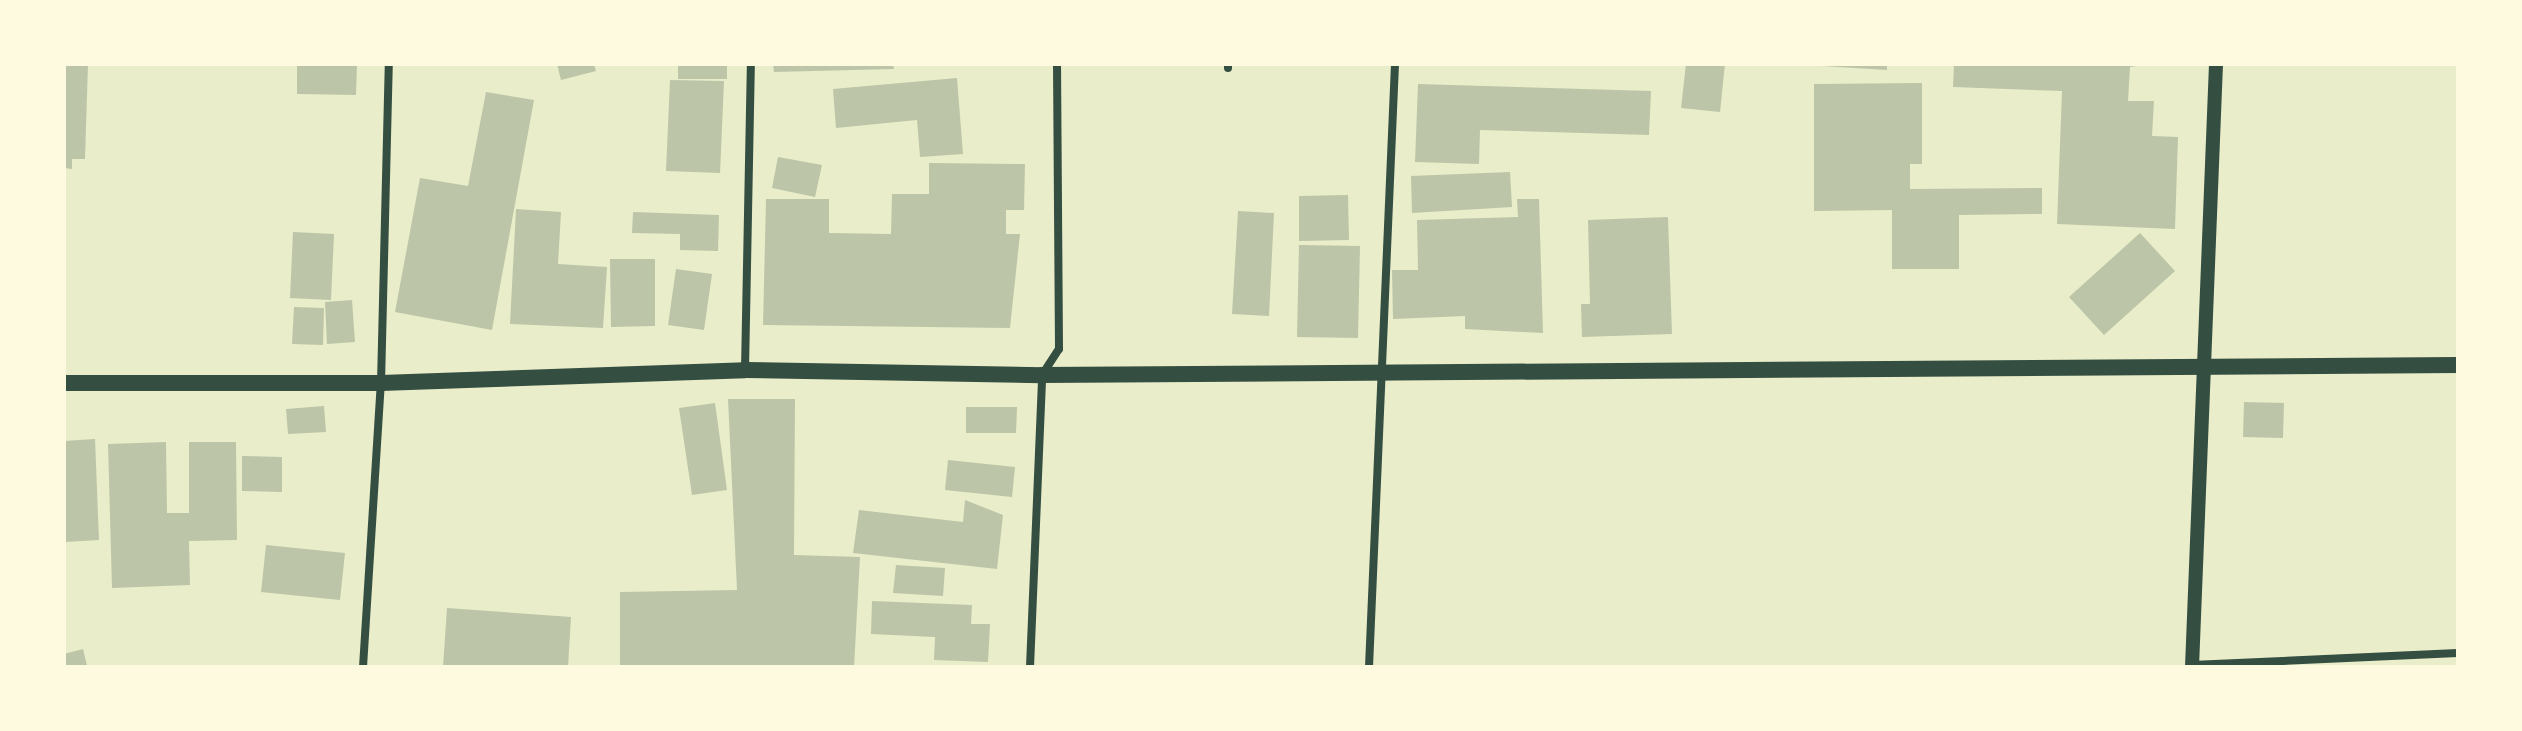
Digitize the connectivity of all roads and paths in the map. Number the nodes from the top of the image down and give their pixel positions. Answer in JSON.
{"nodes":[{"id":1,"x":389,"y":64,"type":"edge"},
{"id":2,"x":751,"y":64,"type":"edge"},
{"id":3,"x":1057,"y":64,"type":"edge"},
{"id":4,"x":1395,"y":64,"type":"edge"},
{"id":5,"x":2216,"y":64,"type":"edge"},
{"id":6,"x":2458,"y":365,"type":"edge"},
{"id":7,"x":2203,"y":366,"type":"junction"},
{"id":8,"x":745,"y":370,"type":"junction"},
{"id":9,"x":1377,"y":371,"type":"junction"},
{"id":10,"x":1042,"y":375,"type":"junction"},
{"id":11,"x":64,"y":383,"type":"edge"},
{"id":12,"x":381,"y":383,"type":"junction"},
{"id":13,"x":2458,"y":653,"type":"edge"},
{"id":14,"x":2192,"y":666,"type":"edge"},
{"id":15,"x":363,"y":667,"type":"edge"},
{"id":16,"x":1030,"y":667,"type":"edge"},
{"id":17,"x":1369,"y":667,"type":"edge"}],
"edges":[{"from":1,"to":12,"type":"street"},
{"from":2,"to":8,"type":"street"},
{"from":3,"to":10,"type":"street"},
{"from":4,"to":9,"type":"street"},
{"from":5,"to":7,"type":"street"},
{"from":6,"to":7,"type":"main road"},
{"from":7,"to":9,"type":"main road"},
{"from":7,"to":14,"type":"street"},
{"from":8,"to":10,"type":"main road"},
{"from":8,"to":12,"type":"main road"},
{"from":9,"to":10,"type":"main road"},
{"from":9,"to":17,"type":"street"},
{"from":10,"to":16,"type":"street"},
{"from":11,"to":12,"type":"main road"},
{"from":12,"to":15,"type":"street"},
{"from":13,"to":14,"type":"street"}]}
